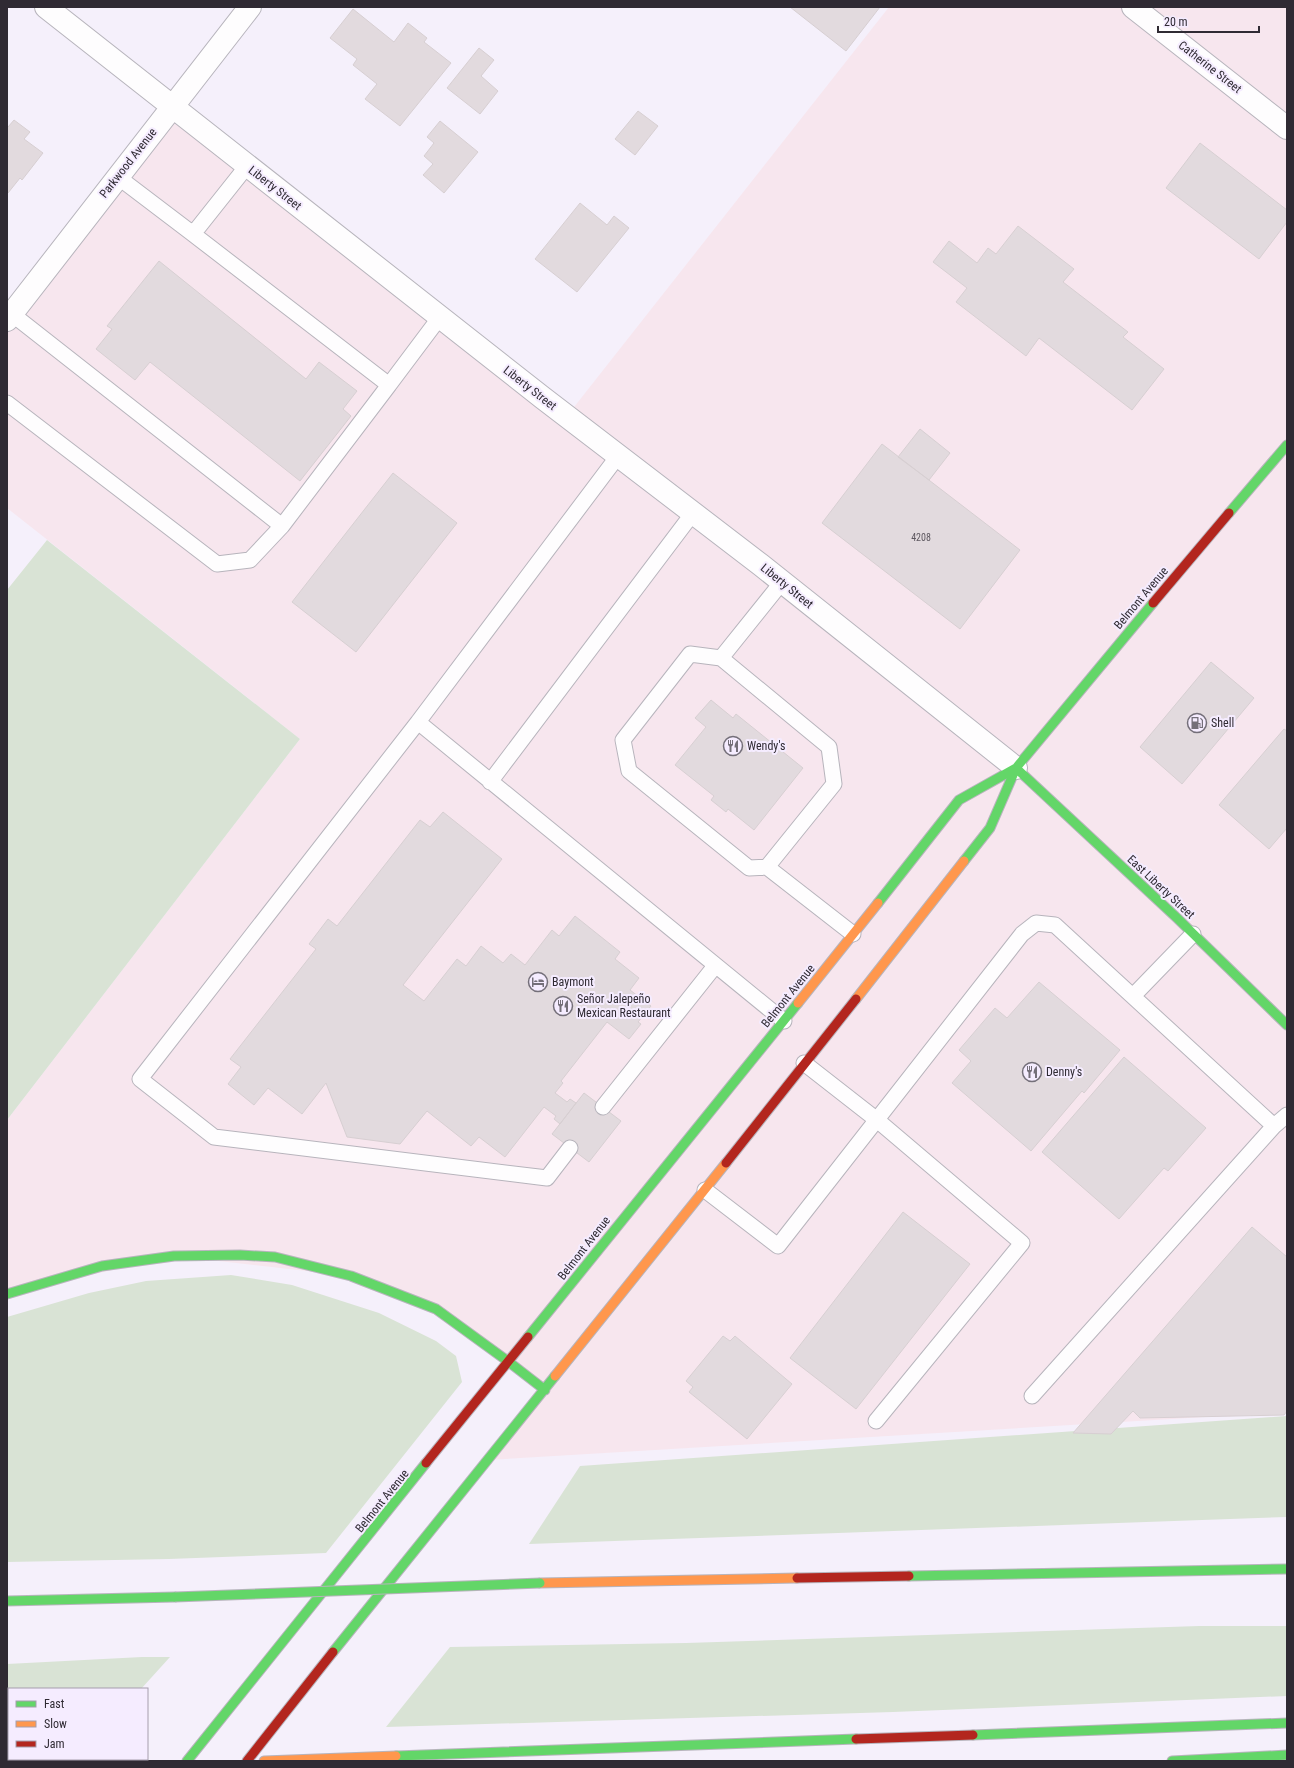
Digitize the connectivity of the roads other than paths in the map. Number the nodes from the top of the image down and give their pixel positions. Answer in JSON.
{"nodes":[{"id":1,"x":46,"y":7,"type":"edge"},
{"id":2,"x":250,"y":7,"type":"edge"},
{"id":3,"x":1133,"y":7,"type":"edge"},
{"id":4,"x":172,"y":107,"type":"junction"},
{"id":5,"x":1287,"y":128,"type":"edge"},
{"id":6,"x":247,"y":166,"type":"junction"},
{"id":7,"x":118,"y":176,"type":"junction"},
{"id":8,"x":193,"y":234,"type":"junction"},
{"id":9,"x":9,"y":317,"type":"edge"},
{"id":10,"x":440,"y":317,"type":"junction"},
{"id":11,"x":389,"y":385,"type":"junction"},
{"id":12,"x":7,"y":403,"type":"edge"},
{"id":13,"x":1287,"y":445,"type":"edge"},
{"id":14,"x":618,"y":456,"type":"junction"},
{"id":15,"x":693,"y":513,"type":"junction"},
{"id":16,"x":282,"y":526,"type":"junction"},
{"id":17,"x":782,"y":582,"type":"junction"},
{"id":18,"x":721,"y":658,"type":"junction"},
{"id":19,"x":418,"y":722,"type":"junction"},
{"id":20,"x":1016,"y":768,"type":"junction"},
{"id":21,"x":490,"y":782,"type":"junction"},
{"id":22,"x":767,"y":867,"type":"junction"},
{"id":23,"x":853,"y":934,"type":"junction"},
{"id":24,"x":1193,"y":934,"type":"junction"},
{"id":25,"x":715,"y":966,"type":"junction"},
{"id":26,"x":1133,"y":996,"type":"junction"},
{"id":27,"x":784,"y":1021,"type":"junction"},
{"id":28,"x":1287,"y":1025,"type":"edge"},
{"id":29,"x":804,"y":1063,"type":"junction"},
{"id":30,"x":603,"y":1108,"type":"dead end"},
{"id":31,"x":1287,"y":1115,"type":"edge"},
{"id":32,"x":877,"y":1120,"type":"junction"},
{"id":33,"x":1274,"y":1126,"type":"junction"},
{"id":34,"x":570,"y":1148,"type":"dead end"},
{"id":35,"x":705,"y":1190,"type":"junction"},
{"id":36,"x":7,"y":1294,"type":"edge"},
{"id":37,"x":509,"y":1362,"type":"junction"},
{"id":38,"x":545,"y":1390,"type":"junction"},
{"id":39,"x":1032,"y":1396,"type":"dead end"},
{"id":40,"x":876,"y":1421,"type":"dead end"},
{"id":41,"x":1287,"y":1569,"type":"edge"},
{"id":42,"x":7,"y":1601,"type":"edge"},
{"id":43,"x":1287,"y":1723,"type":"edge"},
{"id":44,"x":1287,"y":1755,"type":"edge"},
{"id":45,"x":187,"y":1761,"type":"edge"},
{"id":46,"x":247,"y":1761,"type":"edge"},
{"id":47,"x":264,"y":1761,"type":"edge"},
{"id":48,"x":1172,"y":1761,"type":"edge"}],
"edges":[{"from":1,"to":4,"type":"street","name":"Liberty Street"},
{"from":2,"to":4,"type":"street","name":"Parkwood Avenue"},
{"from":3,"to":5,"type":"street","name":"Catherine Street"},
{"from":4,"to":6,"type":"street","name":"Liberty Street"},
{"from":4,"to":7,"type":"street","name":"Parkwood Avenue"},
{"from":6,"to":8,"type":"lane"},
{"from":6,"to":10,"type":"street","name":"Liberty Street"},
{"from":7,"to":8,"type":"lane"},
{"from":7,"to":9,"type":"street","name":"Parkwood Avenue"},
{"from":8,"to":11,"type":"lane"},
{"from":9,"to":16,"type":"lane"},
{"from":10,"to":11,"type":"lane"},
{"from":10,"to":14,"type":"street","name":"Liberty Street"},
{"from":11,"to":16,"type":"lane"},
{"from":12,"to":16,"type":"lane"},
{"from":13,"to":20,"type":"main road","name":"Belmont Avenue"},
{"from":14,"to":15,"type":"street","name":"Liberty Street"},
{"from":14,"to":19,"type":"lane"},
{"from":15,"to":17,"type":"street","name":"Liberty Street"},
{"from":15,"to":21,"type":"lane"},
{"from":17,"to":18,"type":"lane"},
{"from":17,"to":20,"type":"street","name":"Liberty Street"},
{"from":18,"to":22,"type":"lane"},
{"from":18,"to":22,"type":"lane"},
{"from":19,"to":21,"type":"lane"},
{"from":19,"to":34,"type":"lane"},
{"from":20,"to":23,"type":"main road","name":"Belmont Avenue"},
{"from":20,"to":24,"type":"main road","name":"East Liberty Street"},
{"from":20,"to":29,"type":"main road","name":"Belmont Avenue"},
{"from":21,"to":25,"type":"lane"},
{"from":22,"to":23,"type":"lane"},
{"from":23,"to":27,"type":"main road","name":"Belmont Avenue"},
{"from":24,"to":26,"type":"lane"},
{"from":24,"to":28,"type":"main road","name":"East Liberty Street"},
{"from":25,"to":27,"type":"lane"},
{"from":25,"to":30,"type":"lane"},
{"from":26,"to":32,"type":"lane"},
{"from":26,"to":33,"type":"lane"},
{"from":27,"to":37,"type":"main road","name":"Belmont Avenue"},
{"from":29,"to":32,"type":"lane"},
{"from":29,"to":35,"type":"main road","name":"Belmont Avenue"},
{"from":31,"to":33,"type":"lane"},
{"from":32,"to":35,"type":"lane"},
{"from":32,"to":40,"type":"lane"},
{"from":33,"to":39,"type":"lane"},
{"from":35,"to":38,"type":"main road","name":"Belmont Avenue"},
{"from":36,"to":37,"type":"main road"},
{"from":37,"to":38,"type":"main road"},
{"from":37,"to":45,"type":"main road","name":"Belmont Avenue"},
{"from":38,"to":46,"type":"main road","name":"Belmont Avenue"},
{"from":41,"to":42,"type":"main road","bridge":true},
{"from":43,"to":47,"type":"main road"},
{"from":44,"to":48,"type":"main road"}]}
